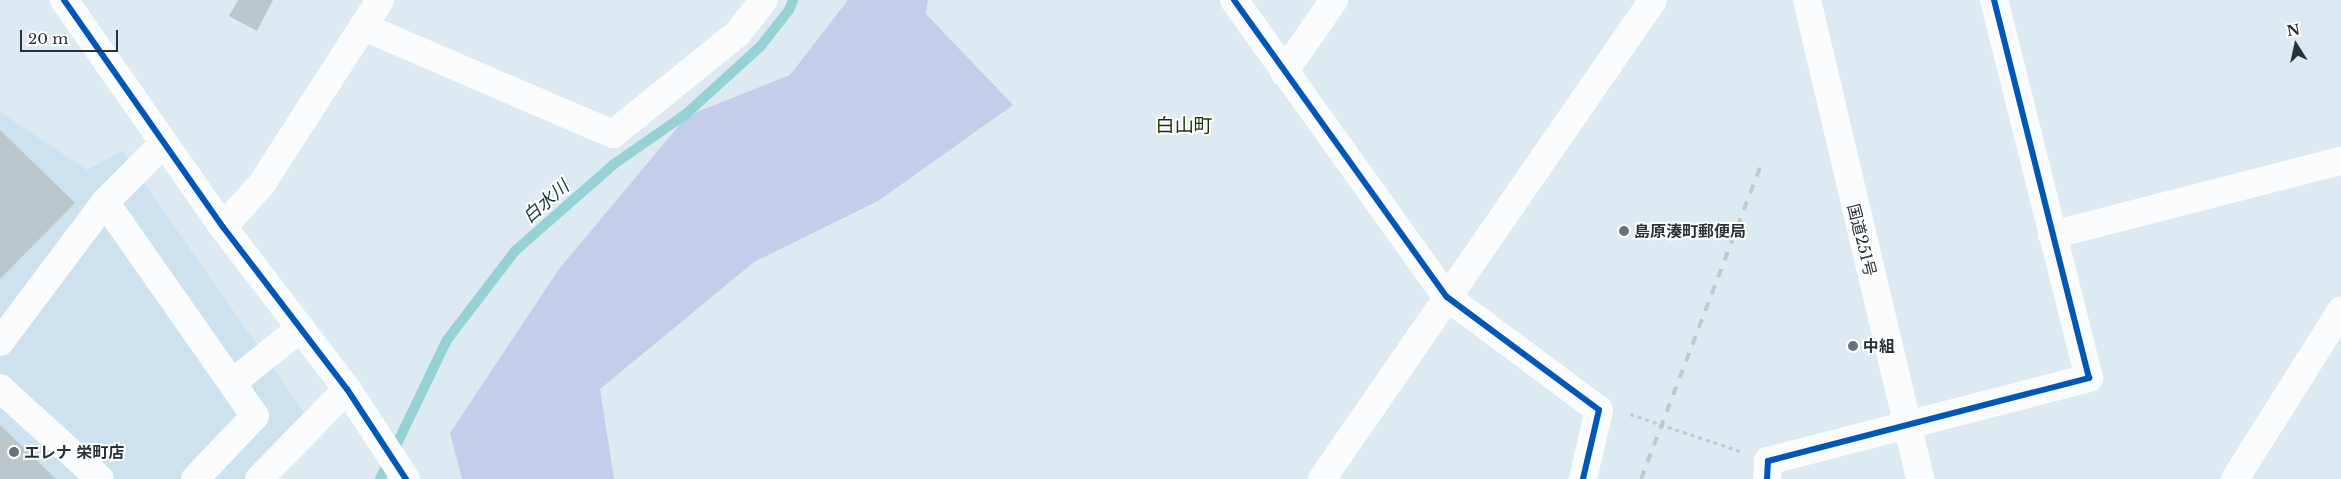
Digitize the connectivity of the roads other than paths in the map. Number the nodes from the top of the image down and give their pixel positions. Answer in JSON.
{"nodes":[{"id":1,"x":64,"y":0,"type":"edge"},
{"id":2,"x":380,"y":0,"type":"edge"},
{"id":3,"x":764,"y":0,"type":"edge"},
{"id":4,"x":1234,"y":0,"type":"edge"},
{"id":5,"x":1334,"y":0,"type":"edge"},
{"id":6,"x":1653,"y":0,"type":"edge"},
{"id":7,"x":1807,"y":0,"type":"edge"},
{"id":8,"x":1994,"y":0,"type":"edge"},
{"id":9,"x":364,"y":27,"type":"junction"},
{"id":10,"x":1284,"y":72,"type":"junction"},
{"id":11,"x":164,"y":142,"type":"junction"},
{"id":12,"x":2341,"y":160,"type":"edge"},
{"id":13,"x":105,"y":202,"type":"junction"},
{"id":14,"x":223,"y":227,"type":"junction"},
{"id":15,"x":2052,"y":235,"type":"junction"},
{"id":16,"x":1447,"y":297,"type":"junction"},
{"id":17,"x":2341,"y":311,"type":"edge"},
{"id":18,"x":301,"y":328,"type":"junction"},
{"id":19,"x":0,"y":342,"type":"edge"},
{"id":20,"x":232,"y":383,"type":"junction"},
{"id":21,"x":0,"y":388,"type":"edge"},
{"id":22,"x":347,"y":389,"type":"junction"},
{"id":23,"x":1908,"y":427,"type":"junction"},
{"id":24,"x":100,"y":479,"type":"edge"},
{"id":25,"x":195,"y":479,"type":"edge"},
{"id":26,"x":259,"y":479,"type":"edge"},
{"id":27,"x":406,"y":479,"type":"edge"},
{"id":28,"x":1322,"y":479,"type":"edge"},
{"id":29,"x":1583,"y":479,"type":"edge"},
{"id":30,"x":1766,"y":479,"type":"edge"},
{"id":31,"x":1920,"y":479,"type":"edge"},
{"id":32,"x":2235,"y":479,"type":"edge"}],
"edges":[{"from":1,"to":11,"type":"main road"},
{"from":2,"to":9,"type":"main road"},
{"from":3,"to":9,"type":"main road"},
{"from":4,"to":10,"type":"main road"},
{"from":5,"to":10,"type":"main road"},
{"from":6,"to":16,"type":"main road"},
{"from":7,"to":23,"type":"main road","name":"国道251号"},
{"from":8,"to":15,"type":"main road"},
{"from":9,"to":14,"type":"main road"},
{"from":10,"to":16,"type":"main road"},
{"from":11,"to":13,"type":"main road"},
{"from":11,"to":14,"type":"main road"},
{"from":12,"to":15,"type":"main road"},
{"from":13,"to":19,"type":"main road"},
{"from":13,"to":20,"type":"main road"},
{"from":14,"to":18,"type":"main road"},
{"from":15,"to":23,"type":"main road"},
{"from":16,"to":28,"type":"main road"},
{"from":16,"to":29,"type":"main road"},
{"from":17,"to":32,"type":"main road"},
{"from":18,"to":20,"type":"main road"},
{"from":18,"to":22,"type":"main road"},
{"from":20,"to":25,"type":"main road"},
{"from":21,"to":24,"type":"main road"},
{"from":22,"to":26,"type":"main road"},
{"from":22,"to":27,"type":"main road"},
{"from":23,"to":30,"type":"main road"},
{"from":23,"to":31,"type":"main road","name":"国道251号"}]}
